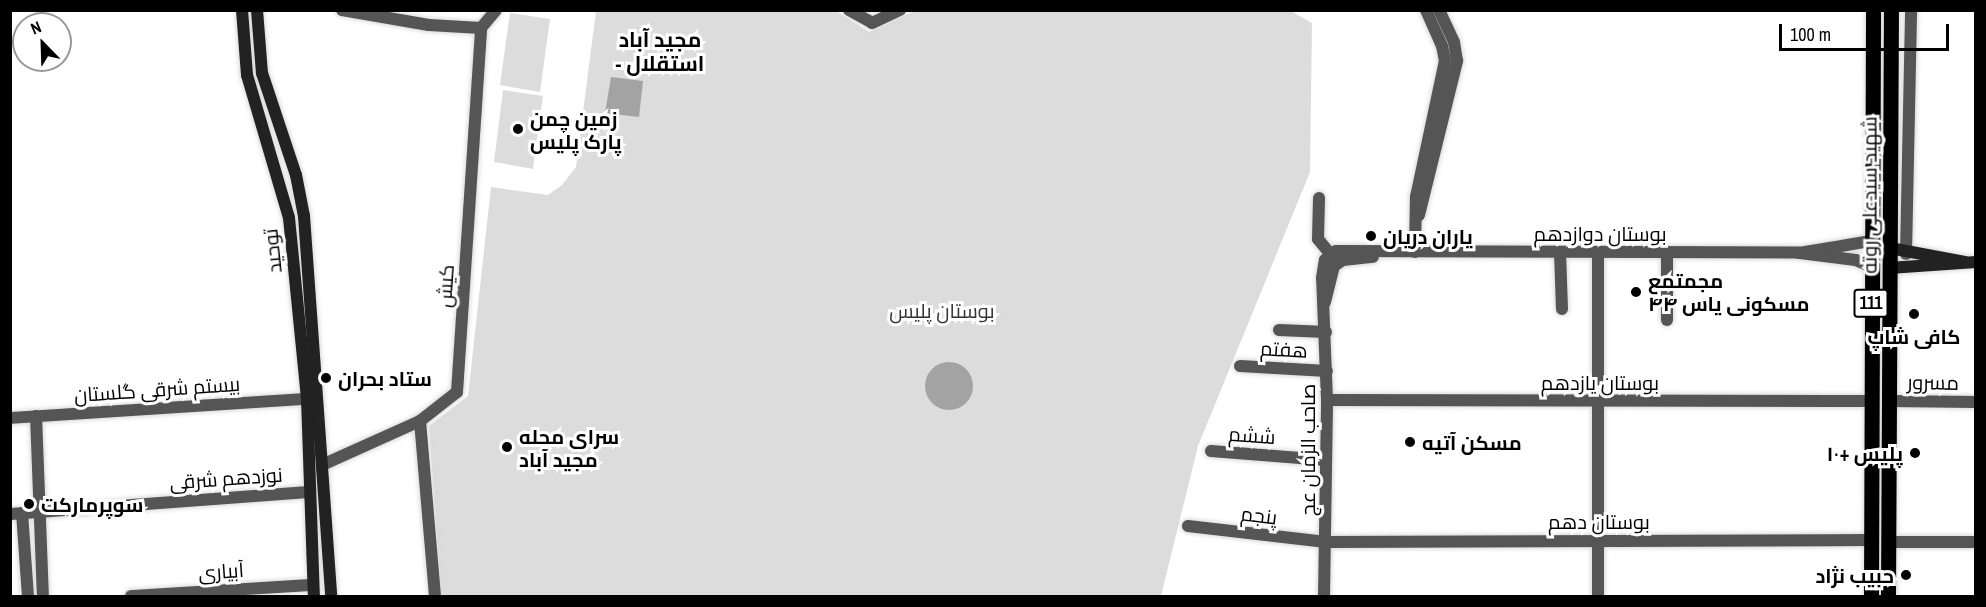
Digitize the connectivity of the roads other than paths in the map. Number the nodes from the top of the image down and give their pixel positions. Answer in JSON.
{"nodes":[{"id":1,"x":242,"y":10,"type":"edge"},
{"id":2,"x":257,"y":10,"type":"edge"},
{"id":3,"x":342,"y":10,"type":"edge"},
{"id":4,"x":496,"y":10,"type":"edge"},
{"id":5,"x":849,"y":10,"type":"edge"},
{"id":6,"x":900,"y":10,"type":"edge"},
{"id":7,"x":1426,"y":10,"type":"edge"},
{"id":8,"x":1439,"y":10,"type":"edge"},
{"id":9,"x":1873,"y":10,"type":"edge"},
{"id":10,"x":1892,"y":10,"type":"edge"},
{"id":11,"x":1911,"y":10,"type":"edge"},
{"id":12,"x":481,"y":28,"type":"junction"},
{"id":13,"x":1319,"y":198,"type":"dead end"},
{"id":14,"x":1417,"y":222,"type":"junction"},
{"id":15,"x":1871,"y":241,"type":"junction"},
{"id":16,"x":1890,"y":248,"type":"junction"},
{"id":17,"x":1401,"y":252,"type":"junction"},
{"id":18,"x":1414,"y":252,"type":"junction"},
{"id":19,"x":1560,"y":252,"type":"junction"},
{"id":20,"x":1598,"y":252,"type":"junction"},
{"id":21,"x":1667,"y":253,"type":"junction"},
{"id":22,"x":1799,"y":253,"type":"junction"},
{"id":23,"x":1906,"y":254,"type":"junction"},
{"id":24,"x":1331,"y":255,"type":"junction"},
{"id":25,"x":1971,"y":262,"type":"edge"},
{"id":26,"x":1871,"y":267,"type":"junction"},
{"id":27,"x":1889,"y":268,"type":"junction"},
{"id":28,"x":1325,"y":303,"type":"junction"},
{"id":29,"x":1562,"y":309,"type":"dead end"},
{"id":30,"x":1667,"y":320,"type":"dead end"},
{"id":31,"x":1279,"y":330,"type":"dead end"},
{"id":32,"x":1326,"y":332,"type":"junction"},
{"id":33,"x":1240,"y":366,"type":"dead end"},
{"id":34,"x":1327,"y":371,"type":"junction"},
{"id":35,"x":313,"y":398,"type":"junction"},
{"id":36,"x":1327,"y":400,"type":"junction"},
{"id":37,"x":1890,"y":400,"type":"junction"},
{"id":38,"x":1599,"y":401,"type":"junction"},
{"id":39,"x":1872,"y":401,"type":"junction"},
{"id":40,"x":1976,"y":402,"type":"edge"},
{"id":41,"x":36,"y":416,"type":"junction"},
{"id":42,"x":10,"y":418,"type":"edge"},
{"id":43,"x":420,"y":421,"type":"junction"},
{"id":44,"x":1211,"y":451,"type":"dead end"},
{"id":45,"x":1326,"y":460,"type":"junction"},
{"id":46,"x":316,"y":468,"type":"junction"},
{"id":47,"x":324,"y":491,"type":"junction"},
{"id":48,"x":309,"y":492,"type":"junction"},
{"id":49,"x":38,"y":512,"type":"junction"},
{"id":50,"x":16,"y":514,"type":"edge"},
{"id":51,"x":1188,"y":526,"type":"dead end"},
{"id":52,"x":1599,"y":540,"type":"junction"},
{"id":53,"x":1872,"y":540,"type":"junction"},
{"id":54,"x":1326,"y":542,"type":"junction"},
{"id":55,"x":1888,"y":542,"type":"junction"},
{"id":56,"x":1976,"y":542,"type":"edge"},
{"id":57,"x":314,"y":591,"type":"edge"},
{"id":58,"x":28,"y":597,"type":"edge"},
{"id":59,"x":43,"y":597,"type":"edge"},
{"id":60,"x":131,"y":597,"type":"edge"},
{"id":61,"x":331,"y":597,"type":"edge"},
{"id":62,"x":435,"y":597,"type":"edge"},
{"id":63,"x":1324,"y":597,"type":"edge"},
{"id":64,"x":1598,"y":597,"type":"edge"},
{"id":65,"x":1871,"y":597,"type":"edge"},
{"id":66,"x":1888,"y":597,"type":"edge"}],
"edges":[{"from":1,"to":35,"type":"main road","name":"توحید"},
{"from":2,"to":35,"type":"main road","name":"توحید"},
{"from":3,"to":12,"type":"street"},
{"from":4,"to":12,"type":"street"},
{"from":5,"to":6,"type":"street"},
{"from":7,"to":14,"type":"street"},
{"from":8,"to":14,"type":"street"},
{"from":9,"to":15,"type":"main road","name":"شهید سیدعلی روته","number":"111"},
{"from":10,"to":16,"type":"main road","name":"شهید سیدعلی روته","number":"111"},
{"from":11,"to":23,"type":"street"},
{"from":12,"to":43,"type":"street","name":"کیش"},
{"from":13,"to":24,"type":"street"},
{"from":14,"to":18,"type":"street"},
{"from":15,"to":22,"type":"street","name":"بوستان دوازدهم"},
{"from":15,"to":26,"type":"main road","name":"شهید سیدعلی روته","number":"111"},
{"from":16,"to":23,"type":"main road"},
{"from":16,"to":27,"type":"main road","name":"شهید سیدعلی روته","number":"111"},
{"from":17,"to":18,"type":"street","name":"بوستان دوازدهم"},
{"from":17,"to":24,"type":"street","name":"بوستان دوازدهم"},
{"from":17,"to":28,"type":"street","name":"بوستان دوازدهم"},
{"from":18,"to":19,"type":"street","name":"بوستان دوازدهم"},
{"from":19,"to":20,"type":"street","name":"بوستان دوازدهم"},
{"from":19,"to":29,"type":"street"},
{"from":20,"to":21,"type":"street","name":"بوستان دوازدهم"},
{"from":20,"to":38,"type":"street"},
{"from":21,"to":22,"type":"street","name":"بوستان دوازدهم"},
{"from":21,"to":30,"type":"street"},
{"from":22,"to":26,"type":"street","name":"بوستان دوازدهم"},
{"from":23,"to":25,"type":"main road"},
{"from":24,"to":28,"type":"street"},
{"from":25,"to":27,"type":"main road"},
{"from":26,"to":39,"type":"main road","name":"شهید سیدعلی روته","number":"111"},
{"from":27,"to":37,"type":"main road","name":"شهید سیدعلی روته","number":"111"},
{"from":28,"to":32,"type":"street","name":"صاحب الزمان عج"},
{"from":31,"to":32,"type":"street"},
{"from":32,"to":34,"type":"street","name":"صاحب الزمان عج"},
{"from":33,"to":34,"type":"street","name":"هفتم"},
{"from":34,"to":36,"type":"street","name":"صاحب الزمان عج"},
{"from":35,"to":41,"type":"street","name":"بیستم شرقی گلستان"},
{"from":35,"to":46,"type":"main road","name":"توحید"},
{"from":36,"to":38,"type":"street","name":"بوستان یازدهم"},
{"from":36,"to":45,"type":"street","name":"صاحب الزمان عج"},
{"from":37,"to":40,"type":"street","name":"مسرور"},
{"from":37,"to":55,"type":"main road","name":"شهید سیدعلی روته","number":"111"},
{"from":38,"to":39,"type":"street","name":"بوستان یازدهم"},
{"from":38,"to":52,"type":"street"},
{"from":39,"to":53,"type":"main road","name":"شهید سیدعلی روته","number":"111"},
{"from":41,"to":42,"type":"street","name":"بیستم شرقی گلستان"},
{"from":41,"to":49,"type":"street"},
{"from":43,"to":46,"type":"street","name":"کیش"},
{"from":43,"to":62,"type":"street"},
{"from":44,"to":45,"type":"street","name":"ششم"},
{"from":45,"to":54,"type":"street","name":"صاحب الزمان عج"},
{"from":46,"to":47,"type":"main road","name":"توحید"},
{"from":46,"to":48,"type":"main road","name":"توحید"},
{"from":47,"to":48,"type":"main road"},
{"from":47,"to":61,"type":"main road","name":"توحید"},
{"from":48,"to":49,"type":"street","name":"نوزدهم شرقی"},
{"from":48,"to":57,"type":"main road","name":"توحید"},
{"from":49,"to":50,"type":"street","name":"نوزدهم شرقی"},
{"from":49,"to":59,"type":"street"},
{"from":50,"to":58,"type":"street"},
{"from":51,"to":54,"type":"street","name":"پنجم"},
{"from":52,"to":53,"type":"street","name":"بوستان دهم"},
{"from":52,"to":54,"type":"street","name":"بوستان دهم"},
{"from":52,"to":64,"type":"street"},
{"from":53,"to":65,"type":"main road","name":"شهید سیدعلی روته","number":"111"},
{"from":54,"to":63,"type":"street","name":"صاحب الزمان عج"},
{"from":55,"to":56,"type":"street"},
{"from":55,"to":66,"type":"main road","name":"شهید سیدعلی روته","number":"111"},
{"from":57,"to":60,"type":"street","name":"آبیاری"}]}
